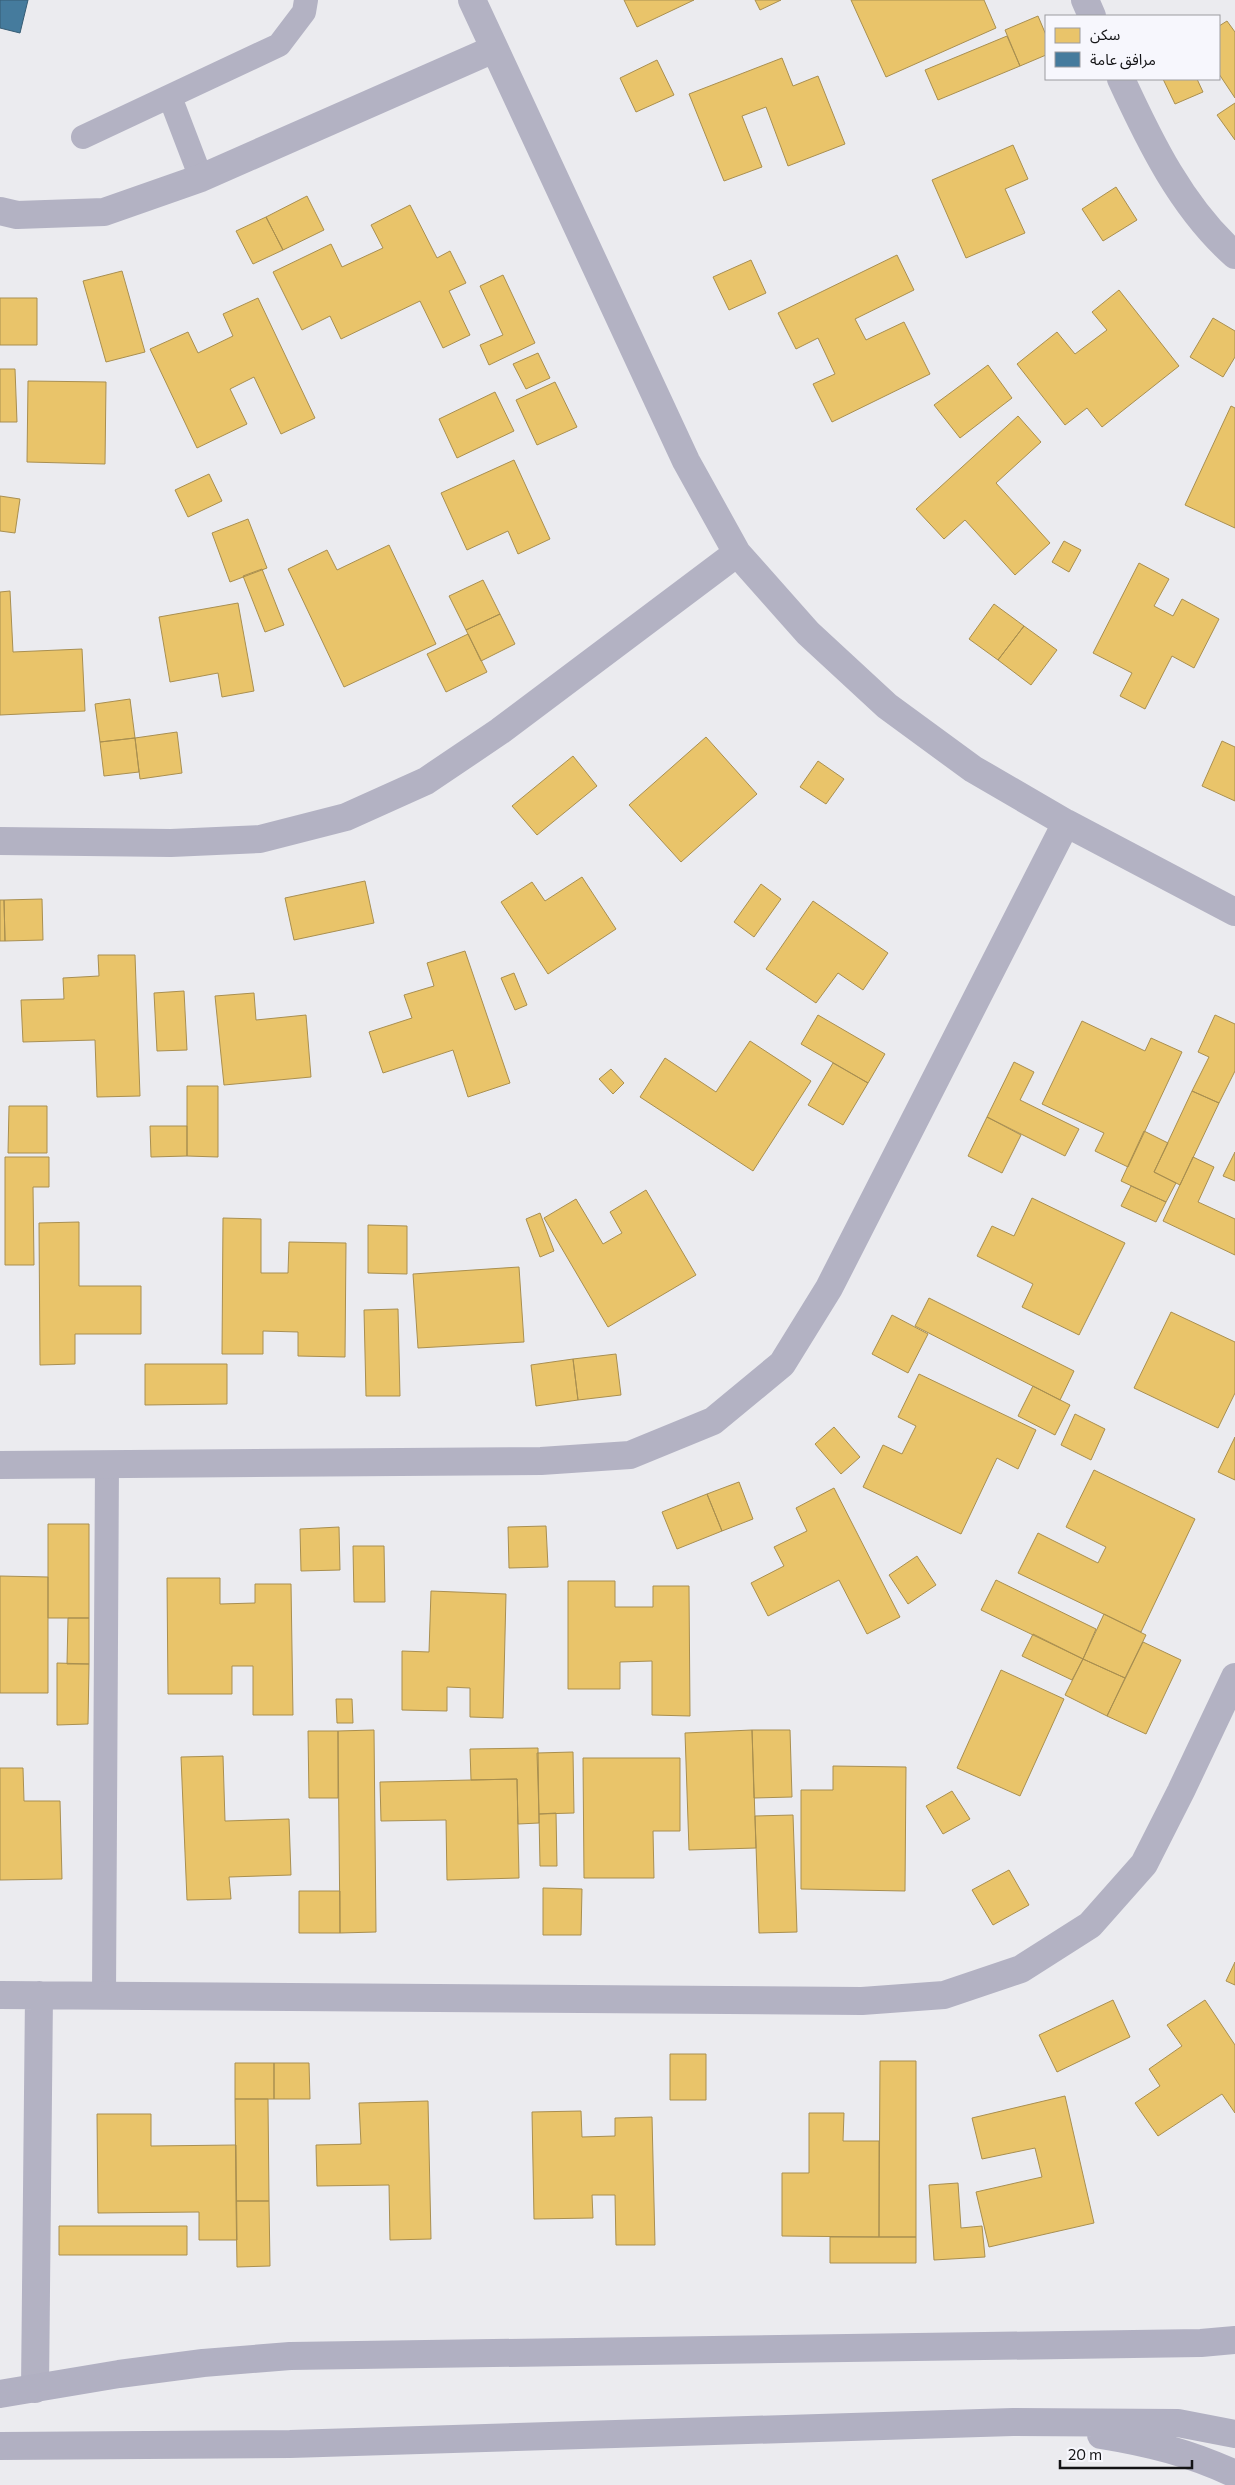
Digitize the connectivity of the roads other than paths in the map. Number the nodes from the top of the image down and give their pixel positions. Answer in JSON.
{"nodes":[{"id":1,"x":306,"y":0,"type":"edge"},
{"id":2,"x":472,"y":0,"type":"edge"},
{"id":3,"x":1085,"y":0,"type":"edge"},
{"id":4,"x":1092,"y":15,"type":"edge"},
{"id":5,"x":494,"y":49,"type":"junction"},
{"id":6,"x":1122,"y":80,"type":"edge"},
{"id":7,"x":170,"y":97,"type":"junction"},
{"id":8,"x":83,"y":137,"type":"dead end"},
{"id":9,"x":201,"y":178,"type":"junction"},
{"id":10,"x":0,"y":211,"type":"edge"},
{"id":11,"x":1235,"y":255,"type":"edge"},
{"id":12,"x":737,"y":553,"type":"junction"},
{"id":13,"x":1066,"y":823,"type":"junction"},
{"id":14,"x":0,"y":841,"type":"edge"},
{"id":15,"x":1235,"y":912,"type":"edge"},
{"id":16,"x":107,"y":1464,"type":"junction"},
{"id":17,"x":0,"y":1465,"type":"edge"},
{"id":18,"x":1235,"y":1677,"type":"edge"},
{"id":19,"x":0,"y":1995,"type":"edge"},
{"id":20,"x":39,"y":1995,"type":"junction"},
{"id":21,"x":104,"y":1996,"type":"junction"},
{"id":22,"x":1235,"y":2340,"type":"edge"},
{"id":23,"x":36,"y":2389,"type":"junction"},
{"id":24,"x":0,"y":2394,"type":"edge"},
{"id":25,"x":1013,"y":2422,"type":"junction"},
{"id":26,"x":1235,"y":2434,"type":"edge"},
{"id":27,"x":0,"y":2446,"type":"edge"},
{"id":28,"x":1235,"y":2474,"type":"edge"}],
"edges":[{"from":1,"to":7,"type":"lane"},
{"from":2,"to":5,"type":"street"},
{"from":3,"to":4,"type":"street"},
{"from":5,"to":9,"type":"street"},
{"from":5,"to":12,"type":"street"},
{"from":6,"to":11,"type":"street"},
{"from":7,"to":8,"type":"lane"},
{"from":7,"to":9,"type":"lane"},
{"from":9,"to":10,"type":"street"},
{"from":12,"to":13,"type":"street"},
{"from":12,"to":14,"type":"street"},
{"from":13,"to":15,"type":"street"},
{"from":13,"to":16,"type":"street"},
{"from":16,"to":17,"type":"street"},
{"from":16,"to":21,"type":"lane"},
{"from":18,"to":21,"type":"street"},
{"from":19,"to":20,"type":"street"},
{"from":20,"to":21,"type":"street"},
{"from":20,"to":23,"type":"street"},
{"from":22,"to":23,"type":"street"},
{"from":23,"to":24,"type":"street"},
{"from":25,"to":26,"type":"street"},
{"from":25,"to":27,"type":"street"},
{"from":25,"to":28,"type":"street"}]}
